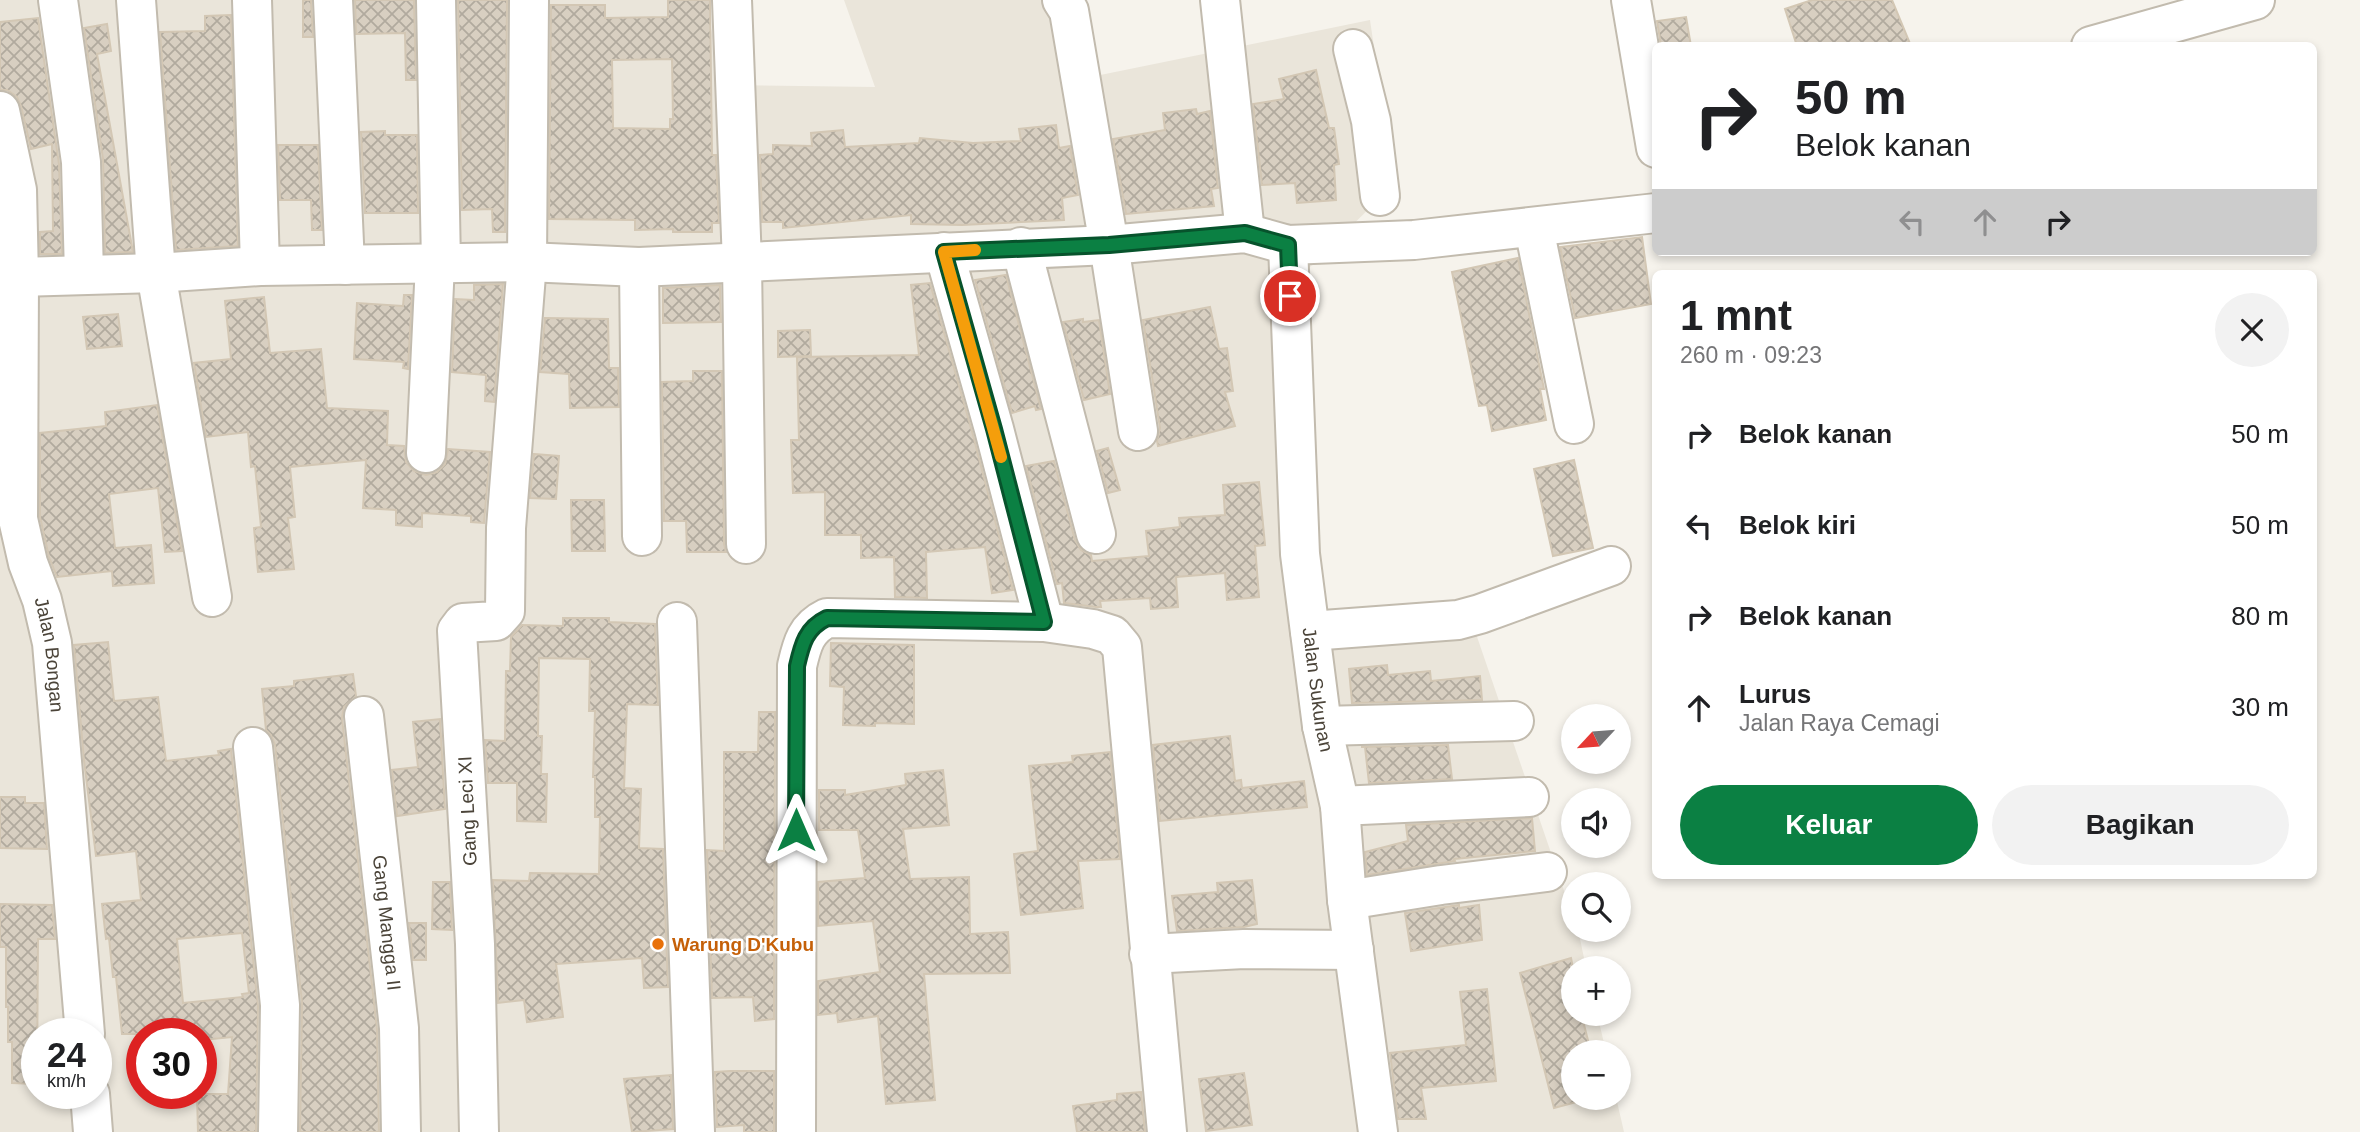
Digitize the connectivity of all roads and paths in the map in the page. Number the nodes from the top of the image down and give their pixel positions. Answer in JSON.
{"nodes":[{"id":1,"x":58,"y":0,"type":"edge"},
{"id":2,"x":136,"y":0,"type":"edge"},
{"id":3,"x":252,"y":0,"type":"edge"},
{"id":4,"x":333,"y":0,"type":"edge"},
{"id":5,"x":436,"y":0,"type":"edge"},
{"id":6,"x":529,"y":0,"type":"edge"},
{"id":7,"x":732,"y":0,"type":"edge"},
{"id":8,"x":1062,"y":0,"type":"edge"},
{"id":9,"x":1220,"y":0,"type":"edge"},
{"id":10,"x":1631,"y":0,"type":"edge"},
{"id":11,"x":2255,"y":0,"type":"edge"},
{"id":12,"x":2105,"y":42,"type":"edge"},
{"id":13,"x":1353,"y":48,"type":"dead end"},
{"id":14,"x":0,"y":111,"type":"edge"},
{"id":15,"x":1652,"y":124,"type":"edge"},
{"id":16,"x":1652,"y":213,"type":"edge"},
{"id":17,"x":1381,"y":215,"type":"junction"},
{"id":18,"x":1534,"y":228,"type":"junction"},
{"id":19,"x":1245,"y":233,"type":"junction"},
{"id":20,"x":1109,"y":245,"type":"junction"},
{"id":21,"x":1288,"y":245,"type":"junction"},
{"id":22,"x":1021,"y":247,"type":"junction"},
{"id":23,"x":944,"y":252,"type":"junction"},
{"id":24,"x":527,"y":262,"type":"junction"},
{"id":25,"x":742,"y":263,"type":"junction"},
{"id":26,"x":438,"y":264,"type":"junction"},
{"id":27,"x":260,"y":265,"type":"junction"},
{"id":28,"x":345,"y":265,"type":"junction"},
{"id":29,"x":639,"y":267,"type":"junction"},
{"id":30,"x":156,"y":273,"type":"junction"},
{"id":31,"x":84,"y":274,"type":"junction"},
{"id":32,"x":10,"y":279,"type":"edge"},
{"id":33,"x":1574,"y":424,"type":"dead end"},
{"id":34,"x":1138,"y":431,"type":"dead end"},
{"id":35,"x":426,"y":453,"type":"dead end"},
{"id":36,"x":1096,"y":534,"type":"dead end"},
{"id":37,"x":642,"y":536,"type":"dead end"},
{"id":38,"x":746,"y":544,"type":"dead end"},
{"id":39,"x":1611,"y":566,"type":"dead end"},
{"id":40,"x":212,"y":597,"type":"dead end"},
{"id":41,"x":677,"y":622,"type":"dead end"},
{"id":42,"x":1044,"y":622,"type":"junction"},
{"id":43,"x":1310,"y":631,"type":"junction"},
{"id":44,"x":364,"y":716,"type":"dead end"},
{"id":45,"x":1514,"y":721,"type":"dead end"},
{"id":46,"x":1322,"y":726,"type":"junction"},
{"id":47,"x":253,"y":747,"type":"dead end"},
{"id":48,"x":1529,"y":797,"type":"dead end"},
{"id":49,"x":1340,"y":806,"type":"junction"},
{"id":50,"x":1547,"y":872,"type":"dead end"},
{"id":51,"x":1347,"y":900,"type":"junction"},
{"id":52,"x":1354,"y":950,"type":"junction"},
{"id":53,"x":1149,"y":954,"type":"junction"},
{"id":54,"x":84,"y":1018,"type":"edge"},
{"id":55,"x":91,"y":1109,"type":"edge"},
{"id":56,"x":93,"y":1132,"type":"edge"},
{"id":57,"x":278,"y":1132,"type":"edge"},
{"id":58,"x":401,"y":1132,"type":"edge"},
{"id":59,"x":479,"y":1132,"type":"edge"},
{"id":60,"x":695,"y":1132,"type":"edge"},
{"id":61,"x":796,"y":1132,"type":"edge"},
{"id":62,"x":1167,"y":1132,"type":"edge"},
{"id":63,"x":1378,"y":1132,"type":"edge"}],
"edges":[{"from":1,"to":31,"type":"street"},
{"from":2,"to":30,"type":"street"},
{"from":3,"to":27,"type":"street"},
{"from":4,"to":28,"type":"street"},
{"from":5,"to":26,"type":"street"},
{"from":6,"to":24,"type":"street","name":"Gang Leci XI"},
{"from":7,"to":25,"type":"street"},
{"from":8,"to":20,"type":"street"},
{"from":9,"to":19,"type":"street"},
{"from":10,"to":15,"type":"street"},
{"from":11,"to":12,"type":"street"},
{"from":13,"to":17,"type":"street"},
{"from":14,"to":32,"type":"street","name":"Jalan Bongan"},
{"from":16,"to":18,"type":"street"},
{"from":17,"to":18,"type":"street"},
{"from":17,"to":21,"type":"street"},
{"from":18,"to":33,"type":"street"},
{"from":19,"to":20,"type":"street"},
{"from":19,"to":21,"type":"street"},
{"from":20,"to":22,"type":"street"},
{"from":20,"to":34,"type":"street"},
{"from":21,"to":43,"type":"street","name":"Jalan Sukunan"},
{"from":22,"to":23,"type":"street"},
{"from":22,"to":36,"type":"street"},
{"from":23,"to":25,"type":"street"},
{"from":23,"to":42,"type":"street"},
{"from":24,"to":26,"type":"street"},
{"from":24,"to":29,"type":"street"},
{"from":24,"to":59,"type":"street","name":"Gang Leci XI"},
{"from":25,"to":29,"type":"street"},
{"from":25,"to":38,"type":"street"},
{"from":26,"to":28,"type":"street"},
{"from":26,"to":35,"type":"street"},
{"from":27,"to":28,"type":"street"},
{"from":27,"to":30,"type":"street"},
{"from":29,"to":37,"type":"street"},
{"from":30,"to":31,"type":"street"},
{"from":30,"to":40,"type":"street"},
{"from":31,"to":32,"type":"street"},
{"from":32,"to":54,"type":"street","name":"Jalan Bongan"},
{"from":39,"to":43,"type":"street"},
{"from":41,"to":60,"type":"street"},
{"from":42,"to":53,"type":"street"},
{"from":42,"to":61,"type":"street"},
{"from":43,"to":46,"type":"street","name":"Jalan Sukunan"},
{"from":44,"to":58,"type":"street","name":"Gang Mangga II"},
{"from":45,"to":46,"type":"street"},
{"from":46,"to":49,"type":"street","name":"Jalan Sukunan"},
{"from":47,"to":57,"type":"street"},
{"from":48,"to":49,"type":"street"},
{"from":49,"to":51,"type":"street","name":"Jalan Sukunan"},
{"from":50,"to":51,"type":"street"},
{"from":51,"to":52,"type":"street","name":"Jalan Sukunan"},
{"from":52,"to":53,"type":"street"},
{"from":52,"to":63,"type":"street","name":"Jalan Sukunan"},
{"from":53,"to":62,"type":"street"},
{"from":55,"to":56,"type":"street"}]}
